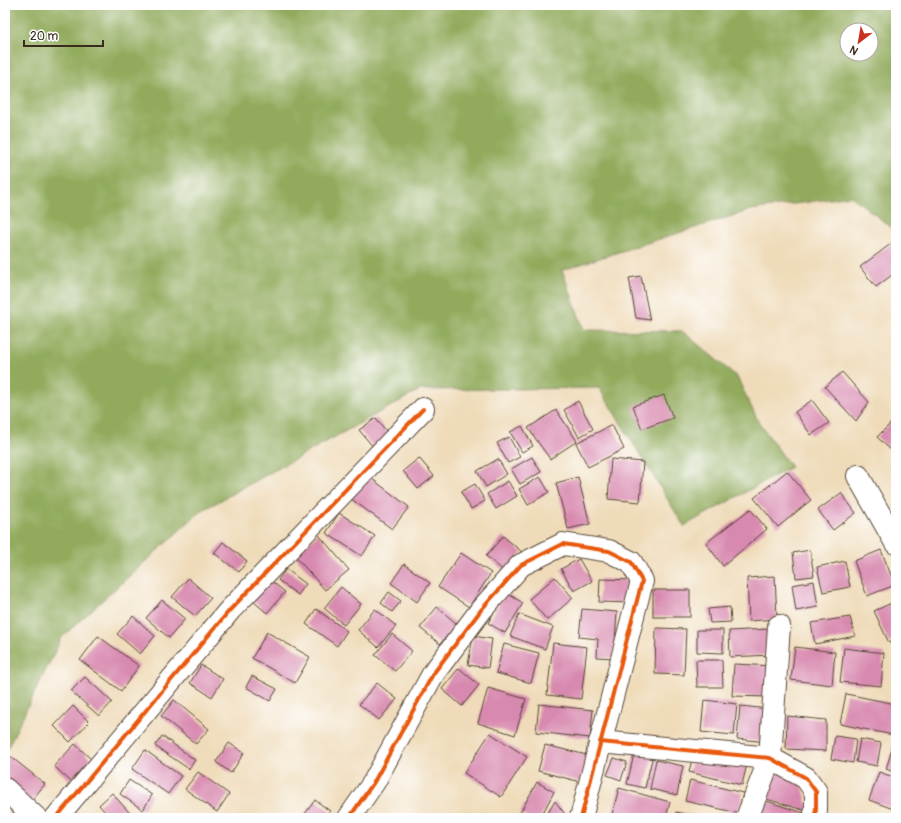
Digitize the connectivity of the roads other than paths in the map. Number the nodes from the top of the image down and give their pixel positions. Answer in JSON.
{"nodes":[{"id":1,"x":423,"y":409,"type":"dead end"},
{"id":2,"x":858,"y":476,"type":"dead end"},
{"id":3,"x":896,"y":543,"type":"edge"},
{"id":4,"x":779,"y":626,"type":"dead end"},
{"id":5,"x":600,"y":742,"type":"junction"},
{"id":6,"x":770,"y":758,"type":"junction"},
{"id":7,"x":5,"y":789,"type":"edge"},
{"id":8,"x":36,"y":818,"type":"edge"},
{"id":9,"x":56,"y":818,"type":"edge"},
{"id":10,"x":349,"y":818,"type":"edge"},
{"id":11,"x":581,"y":818,"type":"edge"},
{"id":12,"x":748,"y":818,"type":"edge"},
{"id":13,"x":814,"y":818,"type":"edge"}],
"edges":[{"from":1,"to":9,"type":"street"},
{"from":2,"to":3,"type":"street"},
{"from":4,"to":6,"type":"street"},
{"from":5,"to":6,"type":"street"},
{"from":5,"to":10,"type":"street"},
{"from":5,"to":11,"type":"street"},
{"from":6,"to":12,"type":"street"},
{"from":6,"to":13,"type":"street"},
{"from":7,"to":8,"type":"street"}]}
